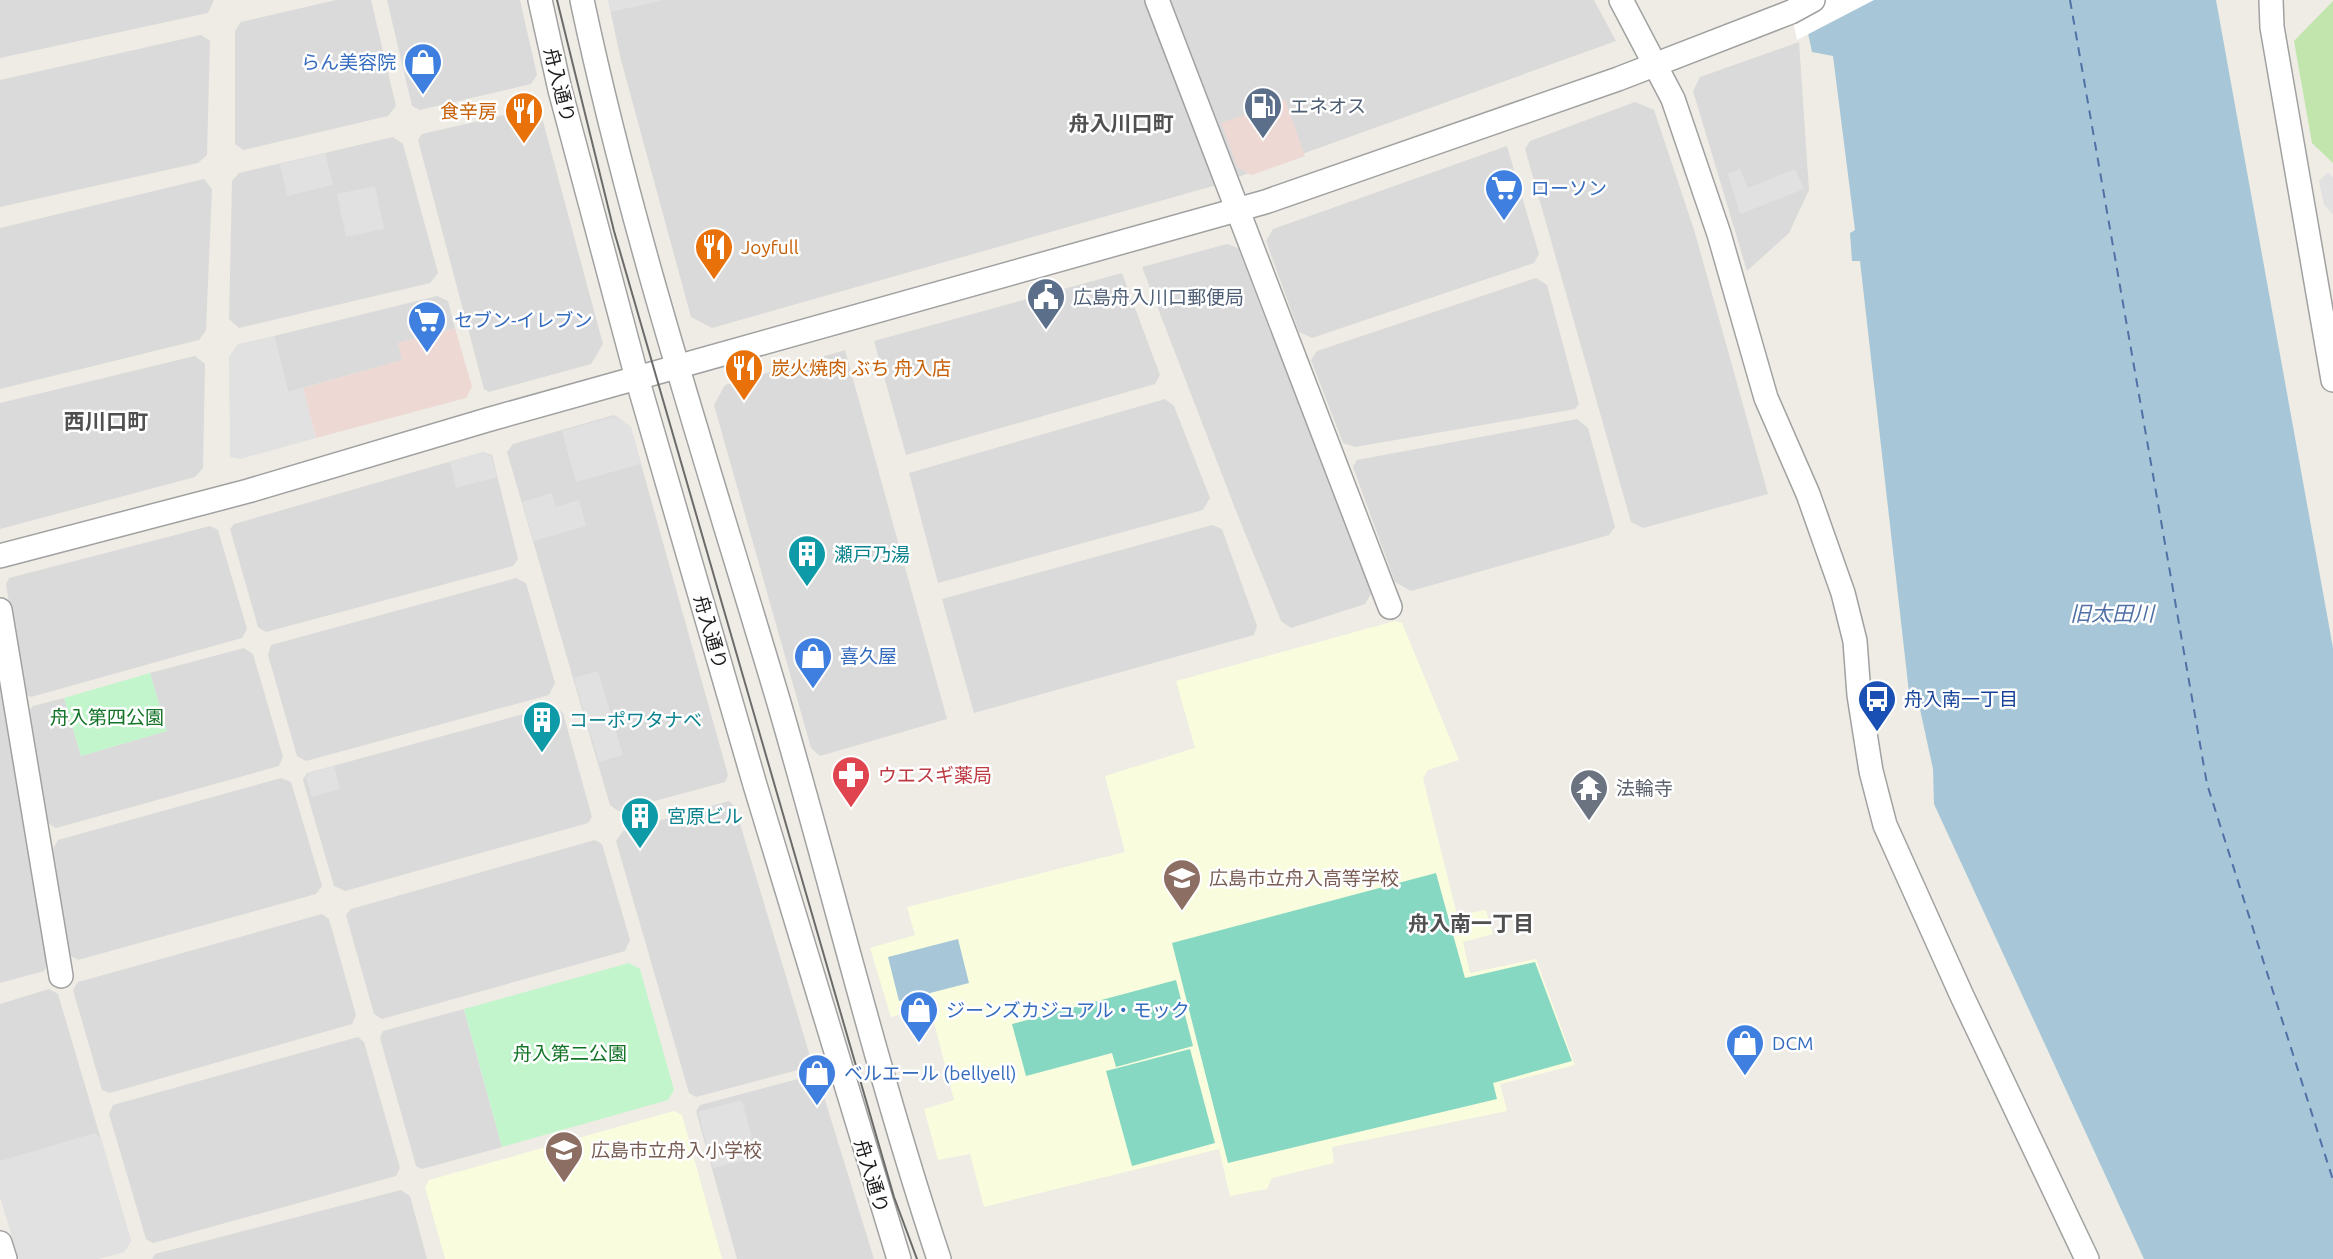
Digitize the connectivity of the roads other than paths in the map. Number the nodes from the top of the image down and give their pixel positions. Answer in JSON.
{"nodes":[{"id":1,"x":540,"y":0,"type":"edge"},
{"id":2,"x":582,"y":0,"type":"edge"},
{"id":3,"x":1157,"y":0,"type":"edge"},
{"id":4,"x":1621,"y":0,"type":"edge"},
{"id":5,"x":1813,"y":0,"type":"edge"},
{"id":6,"x":2271,"y":0,"type":"edge"},
{"id":7,"x":1655,"y":65,"type":"junction"},
{"id":8,"x":1237,"y":210,"type":"junction"},
{"id":9,"x":679,"y":366,"type":"junction"},
{"id":10,"x":637,"y":377,"type":"junction"},
{"id":11,"x":2333,"y":380,"type":"edge"},
{"id":12,"x":0,"y":556,"type":"edge"},
{"id":13,"x":1390,"y":607,"type":"dead end"},
{"id":14,"x":0,"y":610,"type":"edge"},
{"id":15,"x":61,"y":976,"type":"dead end"},
{"id":16,"x":0,"y":1243,"type":"edge"},
{"id":17,"x":5,"y":1259,"type":"edge"},
{"id":18,"x":899,"y":1259,"type":"edge"},
{"id":19,"x":939,"y":1259,"type":"edge"},
{"id":20,"x":2087,"y":1259,"type":"edge"}],
"edges":[{"from":1,"to":10,"type":"street","name":"舟入通り"},
{"from":2,"to":9,"type":"street","name":"舟入通り"},
{"from":3,"to":8,"type":"street"},
{"from":4,"to":7,"type":"street"},
{"from":5,"to":7,"type":"street"},
{"from":6,"to":11,"type":"street"},
{"from":7,"to":8,"type":"street"},
{"from":7,"to":20,"type":"street"},
{"from":8,"to":9,"type":"street"},
{"from":8,"to":13,"type":"street"},
{"from":9,"to":10,"type":"street"},
{"from":9,"to":19,"type":"street","name":"舟入通り"},
{"from":10,"to":12,"type":"street"},
{"from":10,"to":18,"type":"street","name":"舟入通り"},
{"from":14,"to":15,"type":"street"},
{"from":16,"to":17,"type":"street"}]}
